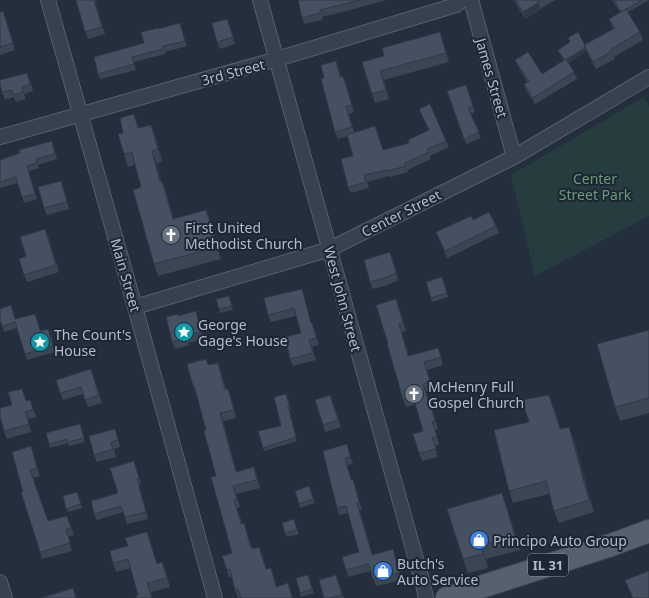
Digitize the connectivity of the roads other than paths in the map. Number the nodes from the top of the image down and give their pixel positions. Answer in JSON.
{"nodes":[{"id":1,"x":48,"y":0,"type":"edge"},
{"id":2,"x":260,"y":0,"type":"edge"},
{"id":3,"x":462,"y":0,"type":"edge"},
{"id":4,"x":470,"y":0,"type":"edge"},
{"id":5,"x":277,"y":59,"type":"junction"},
{"id":6,"x":649,"y":77,"type":"edge"},
{"id":7,"x":80,"y":114,"type":"junction"},
{"id":8,"x":0,"y":137,"type":"edge"},
{"id":9,"x":514,"y":157,"type":"junction"},
{"id":10,"x":330,"y":249,"type":"junction"},
{"id":11,"x":136,"y":307,"type":"junction"},
{"id":12,"x":649,"y":531,"type":"edge"},
{"id":13,"x":0,"y":582,"type":"edge"},
{"id":14,"x":4,"y":598,"type":"edge"},
{"id":15,"x":215,"y":598,"type":"edge"},
{"id":16,"x":426,"y":598,"type":"edge"},
{"id":17,"x":447,"y":598,"type":"edge"}],
"edges":[{"from":1,"to":7,"type":"street","name":"Main Street"},
{"from":2,"to":5,"type":"street","name":"West John Street"},
{"from":3,"to":5,"type":"street","name":"3rd Street"},
{"from":4,"to":9,"type":"street","name":"James Street"},
{"from":5,"to":7,"type":"street","name":"3rd Street"},
{"from":5,"to":10,"type":"street","name":"West John Street"},
{"from":6,"to":9,"type":"street","name":"Center Street"},
{"from":7,"to":8,"type":"street","name":"3rd Street"},
{"from":7,"to":11,"type":"street","name":"Main Street"},
{"from":9,"to":10,"type":"street","name":"Center Street"},
{"from":10,"to":11,"type":"street","name":"Center Street"},
{"from":10,"to":16,"type":"street","name":"West John Street"},
{"from":11,"to":15,"type":"street","name":"Main Street"},
{"from":12,"to":17,"type":"main road","number":"IL 31"},
{"from":13,"to":14,"type":"street"}]}
